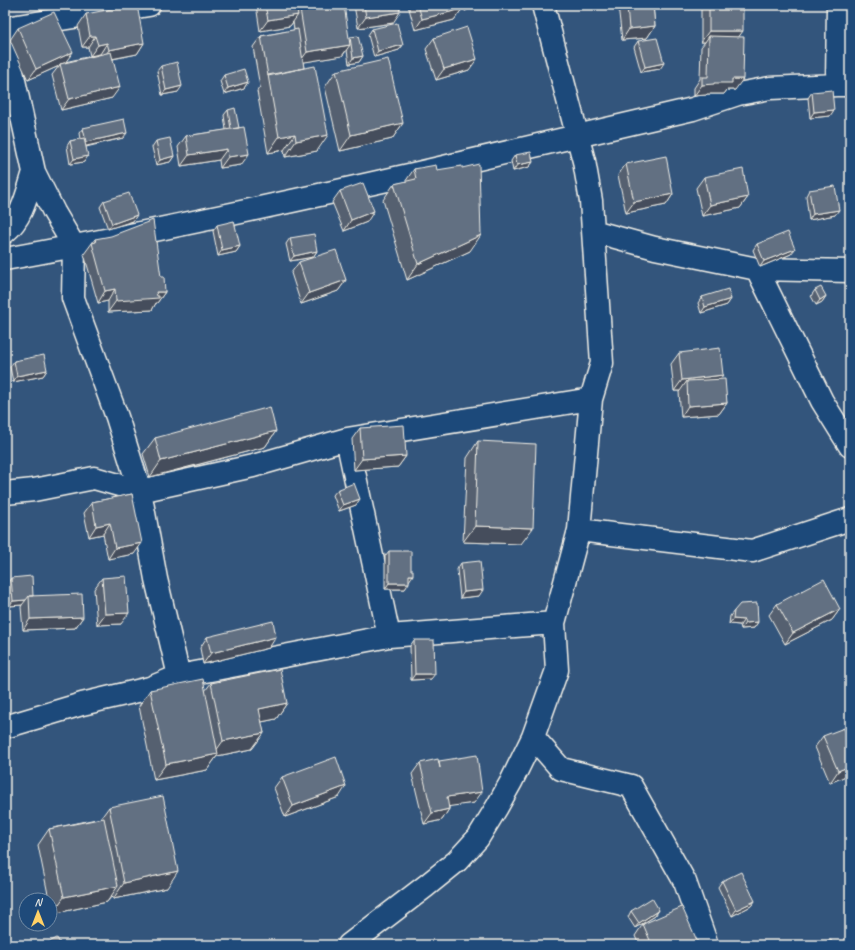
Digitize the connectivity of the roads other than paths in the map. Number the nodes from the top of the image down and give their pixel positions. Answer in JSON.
{"nodes":[{"id":1,"x":149,"y":5,"type":"edge"},
{"id":2,"x":543,"y":5,"type":"edge"},
{"id":3,"x":838,"y":5,"type":"edge"},
{"id":4,"x":5,"y":28,"type":"edge"},
{"id":5,"x":5,"y":39,"type":"edge"},
{"id":6,"x":844,"y":85,"type":"edge"},
{"id":7,"x":577,"y":136,"type":"junction"},
{"id":8,"x":34,"y":172,"type":"junction"},
{"id":9,"x":593,"y":231,"type":"junction"},
{"id":10,"x":5,"y":232,"type":"edge"},
{"id":11,"x":74,"y":246,"type":"junction"},
{"id":12,"x":5,"y":259,"type":"edge"},
{"id":13,"x":757,"y":269,"type":"junction"},
{"id":14,"x":850,"y":271,"type":"edge"},
{"id":15,"x":591,"y":399,"type":"junction"},
{"id":16,"x":347,"y":439,"type":"junction"},
{"id":17,"x":850,"y":446,"type":"edge"},
{"id":18,"x":140,"y":492,"type":"junction"},
{"id":19,"x":5,"y":493,"type":"edge"},
{"id":20,"x":850,"y":519,"type":"edge"},
{"id":21,"x":579,"y":530,"type":"junction"},
{"id":22,"x":554,"y":622,"type":"junction"},
{"id":23,"x":389,"y":636,"type":"junction"},
{"id":24,"x":179,"y":676,"type":"junction"},
{"id":25,"x":5,"y":727,"type":"edge"},
{"id":26,"x":533,"y":738,"type":"junction"},
{"id":27,"x":349,"y":945,"type":"edge"},
{"id":28,"x":707,"y":945,"type":"edge"}],
"edges":[{"from":1,"to":4,"type":"street"},
{"from":2,"to":7,"type":"street"},
{"from":3,"to":6,"type":"street"},
{"from":5,"to":8,"type":"street"},
{"from":6,"to":7,"type":"street"},
{"from":7,"to":9,"type":"street"},
{"from":7,"to":11,"type":"street"},
{"from":8,"to":10,"type":"street"},
{"from":8,"to":11,"type":"street"},
{"from":9,"to":13,"type":"street"},
{"from":9,"to":15,"type":"street"},
{"from":11,"to":12,"type":"street"},
{"from":11,"to":18,"type":"street"},
{"from":13,"to":14,"type":"street"},
{"from":13,"to":17,"type":"street"},
{"from":15,"to":16,"type":"street"},
{"from":15,"to":21,"type":"street"},
{"from":16,"to":18,"type":"street"},
{"from":16,"to":23,"type":"street"},
{"from":18,"to":19,"type":"street"},
{"from":18,"to":24,"type":"street"},
{"from":20,"to":21,"type":"street"},
{"from":21,"to":22,"type":"street"},
{"from":22,"to":23,"type":"street"},
{"from":22,"to":26,"type":"street"},
{"from":23,"to":24,"type":"street"},
{"from":24,"to":25,"type":"street"},
{"from":26,"to":27,"type":"street"},
{"from":26,"to":28,"type":"street"}]}
